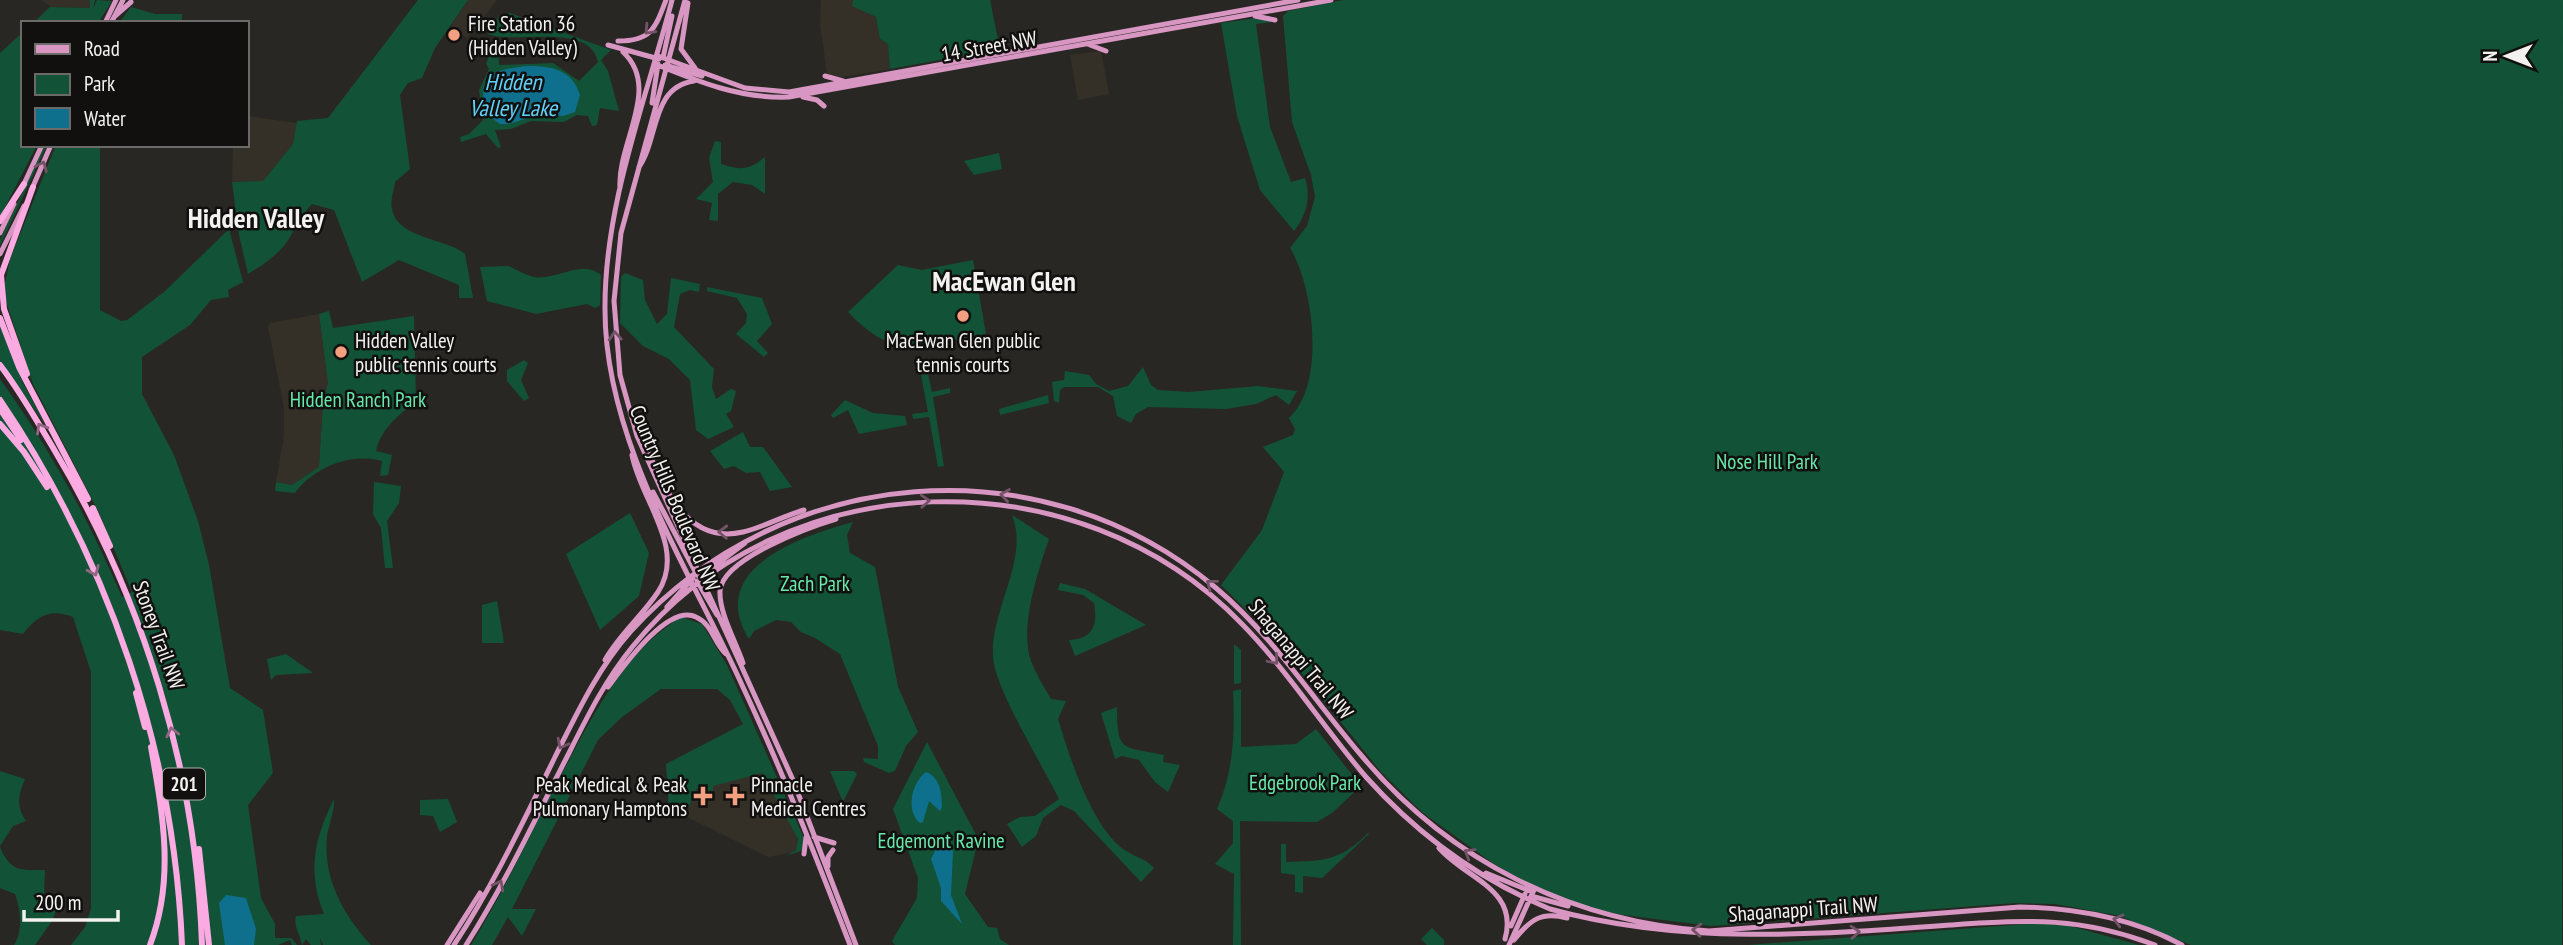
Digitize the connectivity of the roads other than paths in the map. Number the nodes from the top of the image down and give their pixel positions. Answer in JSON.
{"nodes":[{"id":1,"x":117,"y":0,"type":"edge"},
{"id":2,"x":123,"y":0,"type":"edge"},
{"id":3,"x":666,"y":0,"type":"edge"},
{"id":4,"x":674,"y":0,"type":"edge"},
{"id":5,"x":687,"y":0,"type":"edge"},
{"id":6,"x":1266,"y":0,"type":"edge"},
{"id":7,"x":1298,"y":0,"type":"edge"},
{"id":8,"x":1331,"y":0,"type":"edge"},
{"id":9,"x":131,"y":2,"type":"dead end"},
{"id":10,"x":1276,"y":5,"type":"edge"},
{"id":11,"x":1256,"y":8,"type":"junction"},
{"id":12,"x":1252,"y":15,"type":"junction"},
{"id":13,"x":115,"y":16,"type":"junction"},
{"id":14,"x":1275,"y":20,"type":"dead end"},
{"id":15,"x":106,"y":21,"type":"edge"},
{"id":16,"x":112,"y":21,"type":"edge"},
{"id":17,"x":618,"y":41,"type":"dead end"},
{"id":18,"x":1087,"y":44,"type":"junction"},
{"id":19,"x":608,"y":45,"type":"dead end"},
{"id":20,"x":1106,"y":51,"type":"dead end"},
{"id":21,"x":623,"y":52,"type":"dead end"},
{"id":22,"x":661,"y":62,"type":"junction"},
{"id":23,"x":697,"y":71,"type":"junction"},
{"id":24,"x":824,"y":76,"type":"dead end"},
{"id":25,"x":697,"y":80,"type":"junction"},
{"id":26,"x":846,"y":81,"type":"junction"},
{"id":27,"x":746,"y":88,"type":"junction"},
{"id":28,"x":800,"y":96,"type":"junction"},
{"id":29,"x":824,"y":107,"type":"dead end"},
{"id":30,"x":41,"y":147,"type":"edge"},
{"id":31,"x":50,"y":147,"type":"edge"},
{"id":32,"x":636,"y":171,"type":"junction"},
{"id":33,"x":24,"y":184,"type":"junction"},
{"id":34,"x":33,"y":187,"type":"junction"},
{"id":35,"x":620,"y":194,"type":"junction"},
{"id":36,"x":0,"y":221,"type":"edge"},
{"id":37,"x":0,"y":233,"type":"edge"},
{"id":38,"x":0,"y":254,"type":"edge"},
{"id":39,"x":0,"y":318,"type":"edge"},
{"id":40,"x":0,"y":365,"type":"edge"},
{"id":41,"x":0,"y":400,"type":"edge"},
{"id":42,"x":627,"y":403,"type":"junction"},
{"id":43,"x":0,"y":409,"type":"edge"},
{"id":44,"x":47,"y":421,"type":"junction"},
{"id":45,"x":0,"y":424,"type":"edge"},
{"id":46,"x":631,"y":445,"type":"junction"},
{"id":47,"x":32,"y":452,"type":"junction"},
{"id":48,"x":835,"y":505,"type":"junction"},
{"id":49,"x":857,"y":510,"type":"junction"},
{"id":50,"x":83,"y":545,"type":"junction"},
{"id":51,"x":697,"y":577,"type":"junction"},
{"id":52,"x":129,"y":597,"type":"junction"},
{"id":53,"x":124,"y":643,"type":"junction"},
{"id":54,"x":728,"y":656,"type":"junction"},
{"id":55,"x":593,"y":683,"type":"junction"},
{"id":56,"x":750,"y":687,"type":"junction"},
{"id":57,"x":591,"y":709,"type":"junction"},
{"id":58,"x":181,"y":770,"type":"junction"},
{"id":59,"x":806,"y":834,"type":"junction"},
{"id":60,"x":814,"y":837,"type":"junction"},
{"id":61,"x":1434,"y":842,"type":"junction"},
{"id":62,"x":804,"y":854,"type":"dead end"},
{"id":63,"x":828,"y":873,"type":"junction"},
{"id":64,"x":491,"y":880,"type":"junction"},
{"id":65,"x":1529,"y":893,"type":"junction"},
{"id":66,"x":1594,"y":923,"type":"junction"},
{"id":67,"x":1659,"y":938,"type":"dead end"},
{"id":68,"x":1507,"y":943,"type":"edge"},
{"id":69,"x":1739,"y":943,"type":"dead end"},
{"id":70,"x":150,"y":945,"type":"edge"},
{"id":71,"x":182,"y":945,"type":"edge"},
{"id":72,"x":202,"y":945,"type":"edge"},
{"id":73,"x":209,"y":945,"type":"edge"},
{"id":74,"x":447,"y":945,"type":"edge"},
{"id":75,"x":454,"y":945,"type":"edge"},
{"id":76,"x":466,"y":945,"type":"edge"},
{"id":77,"x":850,"y":945,"type":"edge"},
{"id":78,"x":856,"y":945,"type":"edge"},
{"id":79,"x":2155,"y":945,"type":"edge"},
{"id":80,"x":2182,"y":945,"type":"edge"}],
"edges":[{"from":1,"to":15,"type":"main road"},
{"from":2,"to":13,"type":"main road"},
{"from":3,"to":17,"type":"main road","one_way":true},
{"from":4,"to":22,"type":"main road"},
{"from":5,"to":22,"type":"main road","name":"Country Hills Boulevard NW"},
{"from":5,"to":23,"type":"main road"},
{"from":6,"to":11,"type":"main road"},
{"from":7,"to":10,"type":"main road","name":"14 Street NW"},
{"from":8,"to":10,"type":"main road","name":"14 Street NW"},
{"from":9,"to":13,"type":"main road"},
{"from":10,"to":11,"type":"main road","name":"14 Street NW"},
{"from":10,"to":12,"type":"main road","name":"14 Street NW"},
{"from":11,"to":26,"type":"main road","name":"14 Street NW"},
{"from":12,"to":14,"type":"main road"},
{"from":12,"to":18,"type":"main road","name":"14 Street NW"},
{"from":13,"to":16,"type":"main road"},
{"from":18,"to":20,"type":"main road"},
{"from":18,"to":28,"type":"main road","name":"14 Street NW"},
{"from":19,"to":22,"type":"main road"},
{"from":21,"to":35,"type":"main road"},
{"from":22,"to":23,"type":"main road","name":"14 Street NW"},
{"from":22,"to":25,"type":"main road","name":"14 Street NW"},
{"from":22,"to":27,"type":"main road"},
{"from":22,"to":32,"type":"main road","name":"Country Hills Boulevard NW"},
{"from":22,"to":35,"type":"main road","name":"Country Hills Boulevard NW"},
{"from":23,"to":27,"type":"main road","name":"14 Street NW"},
{"from":24,"to":26,"type":"main road"},
{"from":25,"to":28,"type":"main road","name":"14 Street NW"},
{"from":25,"to":32,"type":"main road"},
{"from":26,"to":27,"type":"main road","name":"14 Street NW"},
{"from":28,"to":29,"type":"main road"},
{"from":30,"to":33,"type":"main road"},
{"from":34,"to":31,"type":"main road","one_way":true},
{"from":42,"to":32,"type":"main road","name":"Country Hills Boulevard NW","one_way":true},
{"from":33,"to":36,"type":"highway"},
{"from":33,"to":37,"type":"main road"},
{"from":34,"to":38,"type":"main road"},
{"from":34,"to":44,"type":"highway"},
{"from":35,"to":46,"type":"main road","name":"Country Hills Boulevard NW"},
{"from":39,"to":44,"type":"highway"},
{"from":52,"to":40,"type":"highway","name":"Stoney Trail NW","number":"201","one_way":true},
{"from":41,"to":47,"type":"highway","name":"Stoney Trail NW","number":"201"},
{"from":48,"to":42,"type":"main road","one_way":true},
{"from":42,"to":51,"type":"main road","name":"Country Hills Boulevard NW"},
{"from":43,"to":47,"type":"highway"},
{"from":44,"to":52,"type":"highway"},
{"from":45,"to":50,"type":"highway"},
{"from":46,"to":51,"type":"main road","name":"Country Hills Boulevard NW"},
{"from":46,"to":55,"type":"main road"},
{"from":47,"to":50,"type":"highway","name":"Stoney Trail NW","number":"201"},
{"from":48,"to":51,"type":"main road","name":"Shaganappi Trail NW"},
{"from":65,"to":48,"type":"main road","name":"Shaganappi Trail NW","one_way":true},
{"from":49,"to":51,"type":"main road","name":"Shaganappi Trail NW"},
{"from":49,"to":56,"type":"main road"},
{"from":49,"to":61,"type":"main road","name":"Shaganappi Trail NW","one_way":true},
{"from":50,"to":53,"type":"highway","name":"Stoney Trail NW","number":"201","one_way":true},
{"from":51,"to":54,"type":"main road","name":"Country Hills Boulevard NW"},
{"from":51,"to":55,"type":"main road","name":"Shaganappi Trail NW"},
{"from":51,"to":56,"type":"main road","name":"Country Hills Boulevard NW"},
{"from":51,"to":57,"type":"main road"},
{"from":58,"to":52,"type":"highway","name":"Stoney Trail NW","number":"201","one_way":true},
{"from":53,"to":70,"type":"highway"},
{"from":53,"to":71,"type":"highway","name":"Stoney Trail NW","number":"201"},
{"from":54,"to":57,"type":"main road"},
{"from":54,"to":59,"type":"main road","name":"Country Hills Boulevard NW"},
{"from":55,"to":64,"type":"main road","name":"Shaganappi Trail NW","one_way":true},
{"from":56,"to":60,"type":"main road","name":"Country Hills Boulevard NW"},
{"from":76,"to":57,"type":"main road","one_way":true},
{"from":58,"to":72,"type":"highway","name":"Stoney Trail NW","number":"201"},
{"from":58,"to":73,"type":"highway"},
{"from":59,"to":62,"type":"main road"},
{"from":59,"to":77,"type":"main road","name":"Country Hills Boulevard NW"},
{"from":60,"to":63,"type":"main road","name":"Country Hills Boulevard NW"},
{"from":60,"to":63,"type":"main road"},
{"from":61,"to":65,"type":"main road","name":"Shaganappi Trail NW"},
{"from":61,"to":68,"type":"main road"},
{"from":63,"to":78,"type":"main road","name":"Country Hills Boulevard NW"},
{"from":64,"to":74,"type":"main road"},
{"from":64,"to":75,"type":"main road","name":"Shaganappi Trail NW"},
{"from":65,"to":66,"type":"main road","name":"Shaganappi Trail NW"},
{"from":65,"to":68,"type":"main road"},
{"from":80,"to":65,"type":"main road","name":"Shaganappi Trail NW","one_way":true},
{"from":66,"to":67,"type":"main road","name":"Shaganappi Trail NW"},
{"from":66,"to":68,"type":"main road"},
{"from":69,"to":79,"type":"main road","name":"Shaganappi Trail NW","one_way":true}]}
